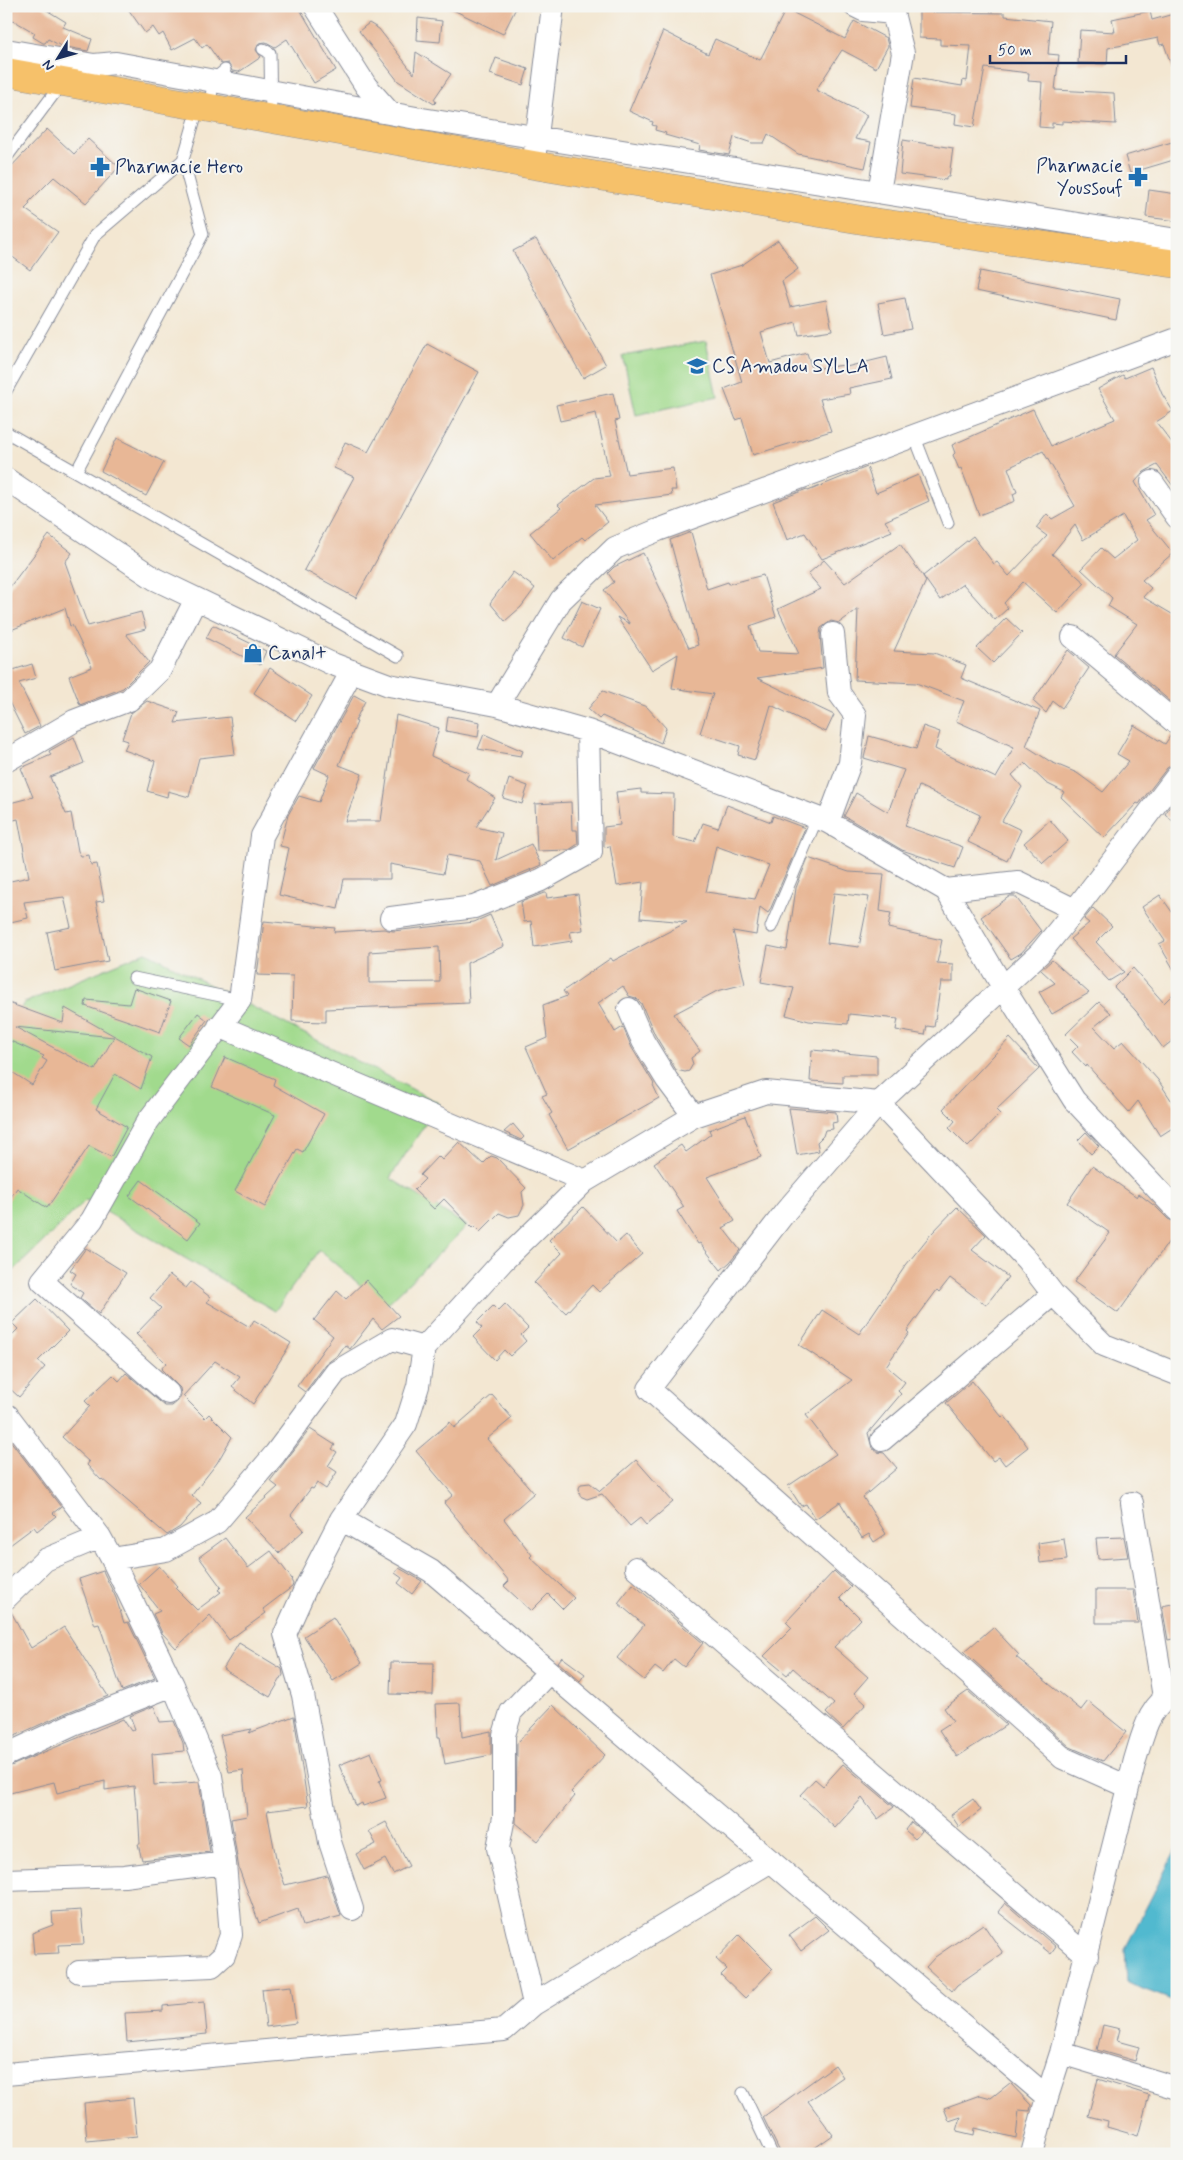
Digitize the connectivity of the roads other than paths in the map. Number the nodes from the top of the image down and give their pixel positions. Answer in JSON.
{"nodes":[{"id":1,"x":315,"y":6,"type":"edge"},
{"id":2,"x":553,"y":6,"type":"edge"},
{"id":3,"x":856,"y":6,"type":"edge"},
{"id":4,"x":893,"y":10,"type":"edge"},
{"id":5,"x":263,"y":49,"type":"dead end"},
{"id":6,"x":6,"y":50,"type":"edge"},
{"id":7,"x":6,"y":72,"type":"edge"},
{"id":8,"x":219,"y":75,"type":"junction"},
{"id":9,"x":63,"y":82,"type":"junction"},
{"id":10,"x":270,"y":90,"type":"junction"},
{"id":11,"x":204,"y":106,"type":"junction"},
{"id":12,"x":390,"y":112,"type":"junction"},
{"id":13,"x":271,"y":118,"type":"junction"},
{"id":14,"x":413,"y":130,"type":"junction"},
{"id":15,"x":537,"y":137,"type":"junction"},
{"id":16,"x":6,"y":158,"type":"edge"},
{"id":17,"x":670,"y":159,"type":"junction"},
{"id":18,"x":183,"y":160,"type":"junction"},
{"id":19,"x":533,"y":165,"type":"junction"},
{"id":20,"x":664,"y":186,"type":"junction"},
{"id":21,"x":879,"y":192,"type":"junction"},
{"id":22,"x":1176,"y":252,"type":"edge"},
{"id":23,"x":1177,"y":339,"type":"edge"},
{"id":24,"x":6,"y":390,"type":"edge"},
{"id":25,"x":6,"y":432,"type":"edge"},
{"id":26,"x":914,"y":436,"type":"junction"},
{"id":27,"x":76,"y":472,"type":"junction"},
{"id":28,"x":6,"y":479,"type":"edge"},
{"id":29,"x":1152,"y":482,"type":"dead end"},
{"id":30,"x":1177,"y":517,"type":"edge"},
{"id":31,"x":948,"y":523,"type":"dead end"},
{"id":32,"x":196,"y":599,"type":"junction"},
{"id":33,"x":833,"y":634,"type":"dead end"},
{"id":34,"x":1073,"y":636,"type":"dead end"},
{"id":35,"x":398,"y":656,"type":"dead end"},
{"id":36,"x":352,"y":671,"type":"junction"},
{"id":37,"x":497,"y":705,"type":"junction"},
{"id":38,"x":1177,"y":724,"type":"edge"},
{"id":39,"x":588,"y":731,"type":"junction"},
{"id":40,"x":6,"y":760,"type":"edge"},
{"id":41,"x":1177,"y":776,"type":"edge"},
{"id":42,"x":822,"y":820,"type":"junction"},
{"id":43,"x":946,"y":890,"type":"junction"},
{"id":44,"x":1075,"y":910,"type":"junction"},
{"id":45,"x":391,"y":918,"type":"dead end"},
{"id":46,"x":771,"y":927,"type":"dead end"},
{"id":47,"x":134,"y":978,"type":"dead end"},
{"id":48,"x":1003,"y":986,"type":"junction"},
{"id":49,"x":240,"y":1000,"type":"junction"},
{"id":50,"x":629,"y":1009,"type":"dead end"},
{"id":51,"x":219,"y":1026,"type":"junction"},
{"id":52,"x":879,"y":1103,"type":"junction"},
{"id":53,"x":694,"y":1116,"type":"junction"},
{"id":54,"x":585,"y":1181,"type":"junction"},
{"id":55,"x":1177,"y":1210,"type":"edge"},
{"id":56,"x":1053,"y":1294,"type":"junction"},
{"id":57,"x":424,"y":1348,"type":"junction"},
{"id":58,"x":1177,"y":1374,"type":"edge"},
{"id":59,"x":168,"y":1393,"type":"dead end"},
{"id":60,"x":8,"y":1416,"type":"dead end"},
{"id":61,"x":882,"y":1440,"type":"dead end"},
{"id":62,"x":1132,"y":1504,"type":"dead end"},
{"id":63,"x":341,"y":1519,"type":"junction"},
{"id":64,"x":100,"y":1536,"type":"junction"},
{"id":65,"x":112,"y":1559,"type":"junction"},
{"id":66,"x":636,"y":1568,"type":"dead end"},
{"id":67,"x":6,"y":1598,"type":"edge"},
{"id":68,"x":549,"y":1672,"type":"junction"},
{"id":69,"x":173,"y":1685,"type":"junction"},
{"id":70,"x":1170,"y":1694,"type":"edge"},
{"id":71,"x":6,"y":1755,"type":"edge"},
{"id":72,"x":1128,"y":1787,"type":"junction"},
{"id":73,"x":770,"y":1861,"type":"junction"},
{"id":74,"x":225,"y":1863,"type":"junction"},
{"id":75,"x":6,"y":1880,"type":"edge"},
{"id":76,"x":352,"y":1909,"type":"dead end"},
{"id":77,"x":1087,"y":1956,"type":"junction"},
{"id":78,"x":79,"y":1972,"type":"dead end"},
{"id":79,"x":534,"y":2004,"type":"junction"},
{"id":80,"x":1061,"y":2053,"type":"junction"},
{"id":81,"x":6,"y":2074,"type":"edge"},
{"id":82,"x":1177,"y":2088,"type":"edge"},
{"id":83,"x":743,"y":2093,"type":"dead end"},
{"id":84,"x":1047,"y":2097,"type":"junction"},
{"id":85,"x":772,"y":2154,"type":"edge"},
{"id":86,"x":1032,"y":2154,"type":"edge"}],
"edges":[{"from":1,"to":12,"type":"street"},
{"from":2,"to":15,"type":"street"},
{"from":3,"to":4,"type":"street"},
{"from":4,"to":21,"type":"street"},
{"from":5,"to":10,"type":"lane"},
{"from":6,"to":8,"type":"street"},
{"from":7,"to":9,"type":"main road"},
{"from":8,"to":10,"type":"street"},
{"from":8,"to":11,"type":"lane"},
{"from":9,"to":11,"type":"main road"},
{"from":9,"to":16,"type":"lane"},
{"from":10,"to":12,"type":"street"},
{"from":10,"to":13,"type":"lane"},
{"from":11,"to":13,"type":"main road"},
{"from":11,"to":18,"type":"lane"},
{"from":12,"to":14,"type":"street"},
{"from":13,"to":14,"type":"main road"},
{"from":14,"to":15,"type":"street"},
{"from":14,"to":19,"type":"main road"},
{"from":15,"to":17,"type":"street"},
{"from":15,"to":19,"type":"street"},
{"from":17,"to":20,"type":"street"},
{"from":17,"to":21,"type":"street"},
{"from":18,"to":24,"type":"lane"},
{"from":18,"to":27,"type":"lane"},
{"from":19,"to":20,"type":"main road"},
{"from":20,"to":22,"type":"main road"},
{"from":21,"to":22,"type":"street"},
{"from":23,"to":26,"type":"street"},
{"from":25,"to":27,"type":"lane"},
{"from":26,"to":31,"type":"lane"},
{"from":26,"to":37,"type":"street"},
{"from":27,"to":35,"type":"lane"},
{"from":28,"to":32,"type":"street"},
{"from":29,"to":30,"type":"street"},
{"from":32,"to":36,"type":"street"},
{"from":32,"to":40,"type":"street"},
{"from":33,"to":42,"type":"street"},
{"from":34,"to":38,"type":"street"},
{"from":36,"to":37,"type":"street"},
{"from":36,"to":49,"type":"street"},
{"from":37,"to":39,"type":"street"},
{"from":39,"to":42,"type":"street"},
{"from":39,"to":45,"type":"street"},
{"from":41,"to":44,"type":"street"},
{"from":42,"to":43,"type":"street"},
{"from":42,"to":46,"type":"lane"},
{"from":43,"to":44,"type":"street"},
{"from":43,"to":48,"type":"street"},
{"from":44,"to":48,"type":"street"},
{"from":47,"to":49,"type":"lane"},
{"from":48,"to":52,"type":"street"},
{"from":48,"to":55,"type":"street"},
{"from":49,"to":51,"type":"street"},
{"from":50,"to":53,"type":"street"},
{"from":51,"to":54,"type":"street"},
{"from":51,"to":59,"type":"street"},
{"from":52,"to":53,"type":"street"},
{"from":52,"to":56,"type":"street"},
{"from":52,"to":72,"type":"street"},
{"from":53,"to":54,"type":"street"},
{"from":54,"to":57,"type":"street"},
{"from":56,"to":58,"type":"street"},
{"from":56,"to":61,"type":"street"},
{"from":57,"to":63,"type":"street"},
{"from":57,"to":65,"type":"street"},
{"from":60,"to":64,"type":"street"},
{"from":62,"to":70,"type":"street"},
{"from":63,"to":68,"type":"street"},
{"from":63,"to":76,"type":"street"},
{"from":64,"to":65,"type":"street"},
{"from":64,"to":67,"type":"street"},
{"from":65,"to":69,"type":"street"},
{"from":66,"to":77,"type":"street"},
{"from":68,"to":73,"type":"street"},
{"from":68,"to":79,"type":"street"},
{"from":69,"to":71,"type":"street"},
{"from":69,"to":74,"type":"street"},
{"from":70,"to":72,"type":"street"},
{"from":72,"to":77,"type":"street"},
{"from":73,"to":79,"type":"street"},
{"from":73,"to":84,"type":"street"},
{"from":74,"to":75,"type":"street"},
{"from":74,"to":78,"type":"street"},
{"from":77,"to":80,"type":"street"},
{"from":79,"to":81,"type":"street"},
{"from":80,"to":82,"type":"street"},
{"from":80,"to":84,"type":"street"},
{"from":83,"to":85,"type":"lane"},
{"from":84,"to":86,"type":"street"}]}
